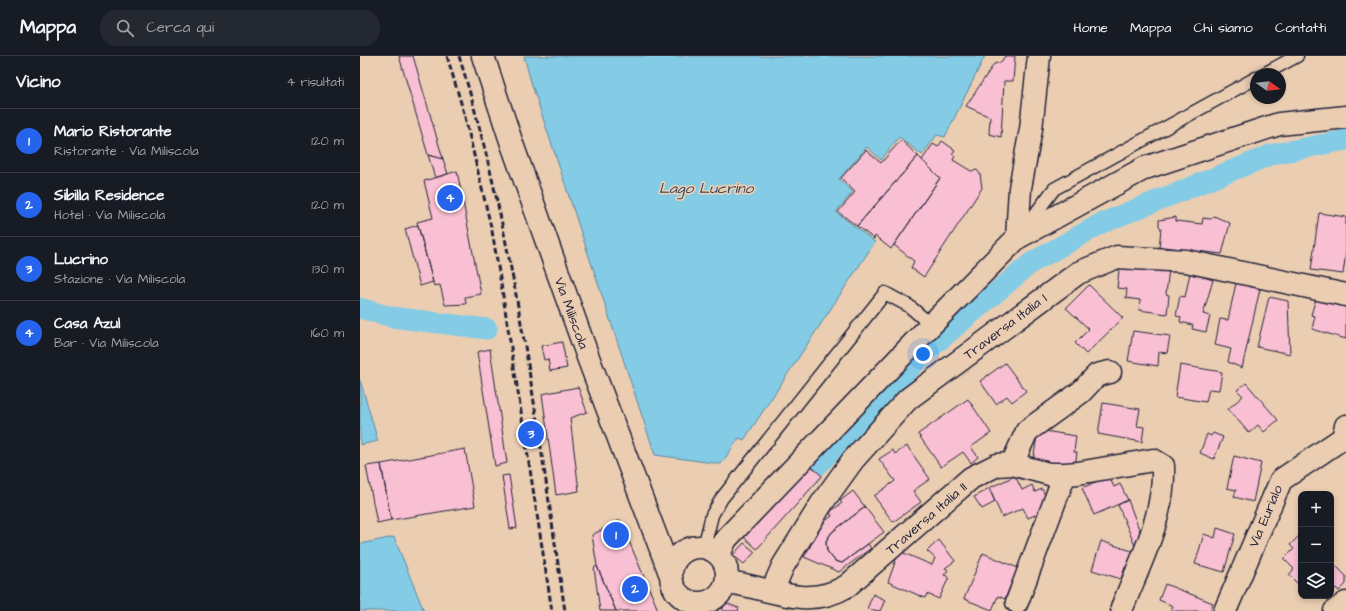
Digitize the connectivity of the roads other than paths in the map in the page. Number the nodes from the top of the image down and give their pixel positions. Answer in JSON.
{"nodes":[{"id":1,"x":483,"y":56,"type":"edge"},
{"id":2,"x":1039,"y":56,"type":"edge"},
{"id":3,"x":1297,"y":56,"type":"edge"},
{"id":4,"x":1275,"y":68,"type":"edge"},
{"id":5,"x":1250,"y":81,"type":"edge"},
{"id":6,"x":1346,"y":117,"type":"edge"},
{"id":7,"x":1017,"y":238,"type":"junction"},
{"id":8,"x":1343,"y":294,"type":"edge"},
{"id":9,"x":931,"y":325,"type":"junction"},
{"id":10,"x":1110,"y":372,"type":"dead end"},
{"id":11,"x":1346,"y":426,"type":"edge"},
{"id":12,"x":1012,"y":464,"type":"junction"},
{"id":13,"x":1065,"y":474,"type":"junction"},
{"id":14,"x":652,"y":524,"type":"junction"},
{"id":15,"x":705,"y":549,"type":"junction"},
{"id":16,"x":670,"y":573,"type":"junction"},
{"id":17,"x":727,"y":582,"type":"junction"},
{"id":18,"x":772,"y":591,"type":"junction"},
{"id":19,"x":1017,"y":602,"type":"dead end"},
{"id":20,"x":678,"y":603,"type":"edge"},
{"id":21,"x":1346,"y":603,"type":"edge"},
{"id":22,"x":710,"y":605,"type":"edge"},
{"id":23,"x":1122,"y":608,"type":"dead end"},
{"id":24,"x":1225,"y":611,"type":"edge"},
{"id":25,"x":1335,"y":611,"type":"edge"}],
"edges":[{"from":1,"to":14,"type":"street","name":"Via Miliscola"},
{"from":2,"to":7,"type":"street"},
{"from":3,"to":4,"type":"lane"},
{"from":5,"to":7,"type":"lane"},
{"from":6,"to":7,"type":"street"},
{"from":7,"to":9,"type":"street"},
{"from":8,"to":18,"type":"street","name":"Traversa Italia I"},
{"from":9,"to":15,"type":"street"},
{"from":9,"to":15,"type":"lane"},
{"from":10,"to":12,"type":"street"},
{"from":11,"to":24,"type":"street","name":"Via Eurialo"},
{"from":12,"to":13,"type":"street","name":"Traversa Italia II"},
{"from":12,"to":18,"type":"street","name":"Traversa Italia II"},
{"from":13,"to":19,"type":"street"},
{"from":13,"to":23,"type":"street","name":"Traversa Italia II"},
{"from":14,"to":15,"type":"street"},
{"from":14,"to":16,"type":"street","name":"Via Miliscola"},
{"from":15,"to":16,"type":"street"},
{"from":15,"to":17,"type":"street"},
{"from":16,"to":20,"type":"street"},
{"from":17,"to":18,"type":"street","name":"Traversa Italia II"},
{"from":17,"to":22,"type":"street"},
{"from":20,"to":22,"type":"street"},
{"from":21,"to":25,"type":"street"}]}
